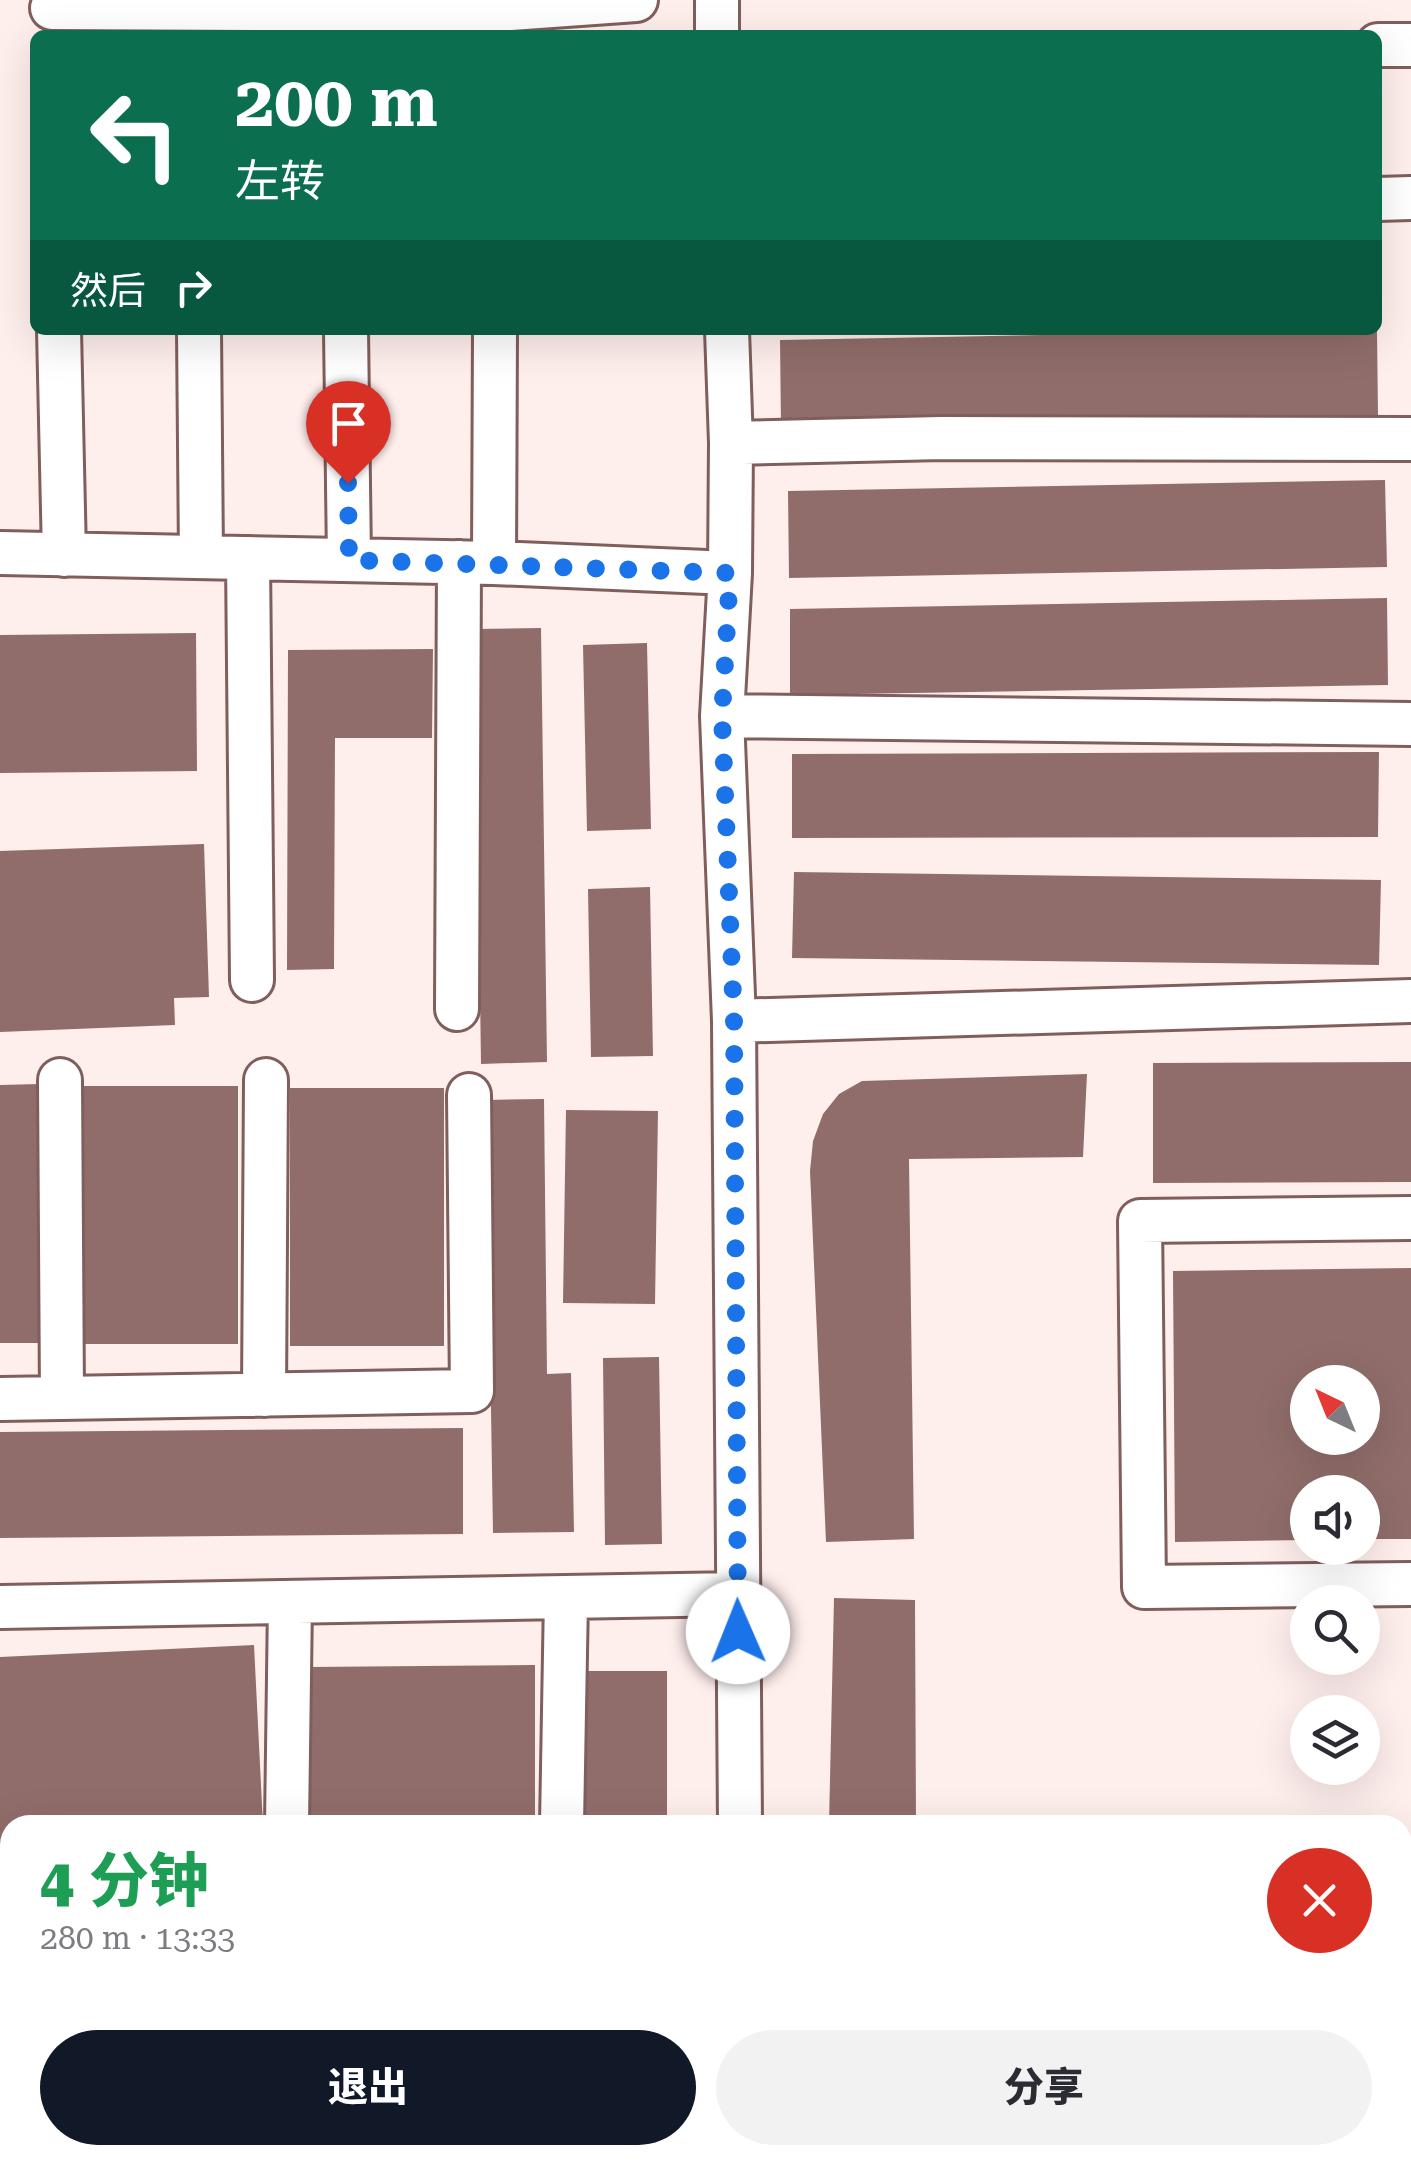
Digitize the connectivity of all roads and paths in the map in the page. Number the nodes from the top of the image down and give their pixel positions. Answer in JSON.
{"nodes":[{"id":1,"x":636,"y":0,"type":"edge"},
{"id":2,"x":718,"y":0,"type":"edge"},
{"id":3,"x":52,"y":14,"type":"edge"},
{"id":4,"x":196,"y":14,"type":"edge"},
{"id":5,"x":342,"y":15,"type":"edge"},
{"id":6,"x":497,"y":15,"type":"edge"},
{"id":7,"x":717,"y":30,"type":"edge"},
{"id":8,"x":1382,"y":44,"type":"edge"},
{"id":9,"x":1411,"y":45,"type":"edge"},
{"id":10,"x":1411,"y":198,"type":"edge"},
{"id":11,"x":1382,"y":199,"type":"edge"},
{"id":12,"x":59,"y":335,"type":"edge"},
{"id":13,"x":198,"y":335,"type":"edge"},
{"id":14,"x":346,"y":335,"type":"edge"},
{"id":15,"x":495,"y":335,"type":"edge"},
{"id":16,"x":727,"y":335,"type":"edge"},
{"id":17,"x":1411,"y":439,"type":"edge"},
{"id":18,"x":731,"y":444,"type":"junction"},
{"id":19,"x":0,"y":553,"type":"edge"},
{"id":20,"x":64,"y":554,"type":"junction"},
{"id":21,"x":201,"y":557,"type":"junction"},
{"id":22,"x":248,"y":558,"type":"junction"},
{"id":23,"x":349,"y":560,"type":"junction"},
{"id":24,"x":476,"y":562,"type":"junction"},
{"id":25,"x":730,"y":573,"type":"junction"},
{"id":26,"x":722,"y":716,"type":"junction"},
{"id":27,"x":1411,"y":724,"type":"edge"},
{"id":28,"x":252,"y":980,"type":"dead end"},
{"id":29,"x":1411,"y":1001,"type":"edge"},
{"id":30,"x":457,"y":1009,"type":"dead end"},
{"id":31,"x":734,"y":1021,"type":"junction"},
{"id":32,"x":60,"y":1080,"type":"dead end"},
{"id":33,"x":266,"y":1080,"type":"dead end"},
{"id":34,"x":469,"y":1095,"type":"dead end"},
{"id":35,"x":1411,"y":1218,"type":"edge"},
{"id":36,"x":264,"y":1395,"type":"junction"},
{"id":37,"x":62,"y":1398,"type":"junction"},
{"id":38,"x":0,"y":1399,"type":"edge"},
{"id":39,"x":1411,"y":1584,"type":"edge"},
{"id":40,"x":737,"y":1594,"type":"junction"},
{"id":41,"x":566,"y":1597,"type":"junction"},
{"id":42,"x":290,"y":1602,"type":"junction"},
{"id":43,"x":0,"y":1607,"type":"edge"},
{"id":44,"x":286,"y":1815,"type":"edge"},
{"id":45,"x":562,"y":1815,"type":"edge"},
{"id":46,"x":740,"y":1815,"type":"edge"}],
"edges":[{"from":1,"to":6,"type":"street"},
{"from":2,"to":7,"type":"street"},
{"from":3,"to":4,"type":"street"},
{"from":4,"to":5,"type":"street"},
{"from":5,"to":6,"type":"street"},
{"from":8,"to":9,"type":"street"},
{"from":10,"to":11,"type":"street"},
{"from":12,"to":20,"type":"street"},
{"from":13,"to":21,"type":"street"},
{"from":14,"to":23,"type":"street"},
{"from":15,"to":24,"type":"street"},
{"from":16,"to":18,"type":"street"},
{"from":17,"to":18,"type":"street"},
{"from":18,"to":25,"type":"street"},
{"from":19,"to":20,"type":"street"},
{"from":20,"to":21,"type":"street"},
{"from":21,"to":22,"type":"street"},
{"from":22,"to":23,"type":"street"},
{"from":22,"to":28,"type":"street"},
{"from":23,"to":24,"type":"street"},
{"from":24,"to":25,"type":"street"},
{"from":24,"to":30,"type":"street"},
{"from":25,"to":26,"type":"street"},
{"from":26,"to":27,"type":"street"},
{"from":26,"to":31,"type":"street"},
{"from":29,"to":31,"type":"street"},
{"from":31,"to":40,"type":"street"},
{"from":32,"to":37,"type":"street"},
{"from":33,"to":36,"type":"street"},
{"from":34,"to":36,"type":"street"},
{"from":35,"to":39,"type":"street"},
{"from":36,"to":37,"type":"street"},
{"from":37,"to":38,"type":"street"},
{"from":40,"to":41,"type":"street"},
{"from":40,"to":46,"type":"street"},
{"from":41,"to":42,"type":"street"},
{"from":41,"to":45,"type":"street"},
{"from":42,"to":43,"type":"street"},
{"from":42,"to":44,"type":"street"}]}
